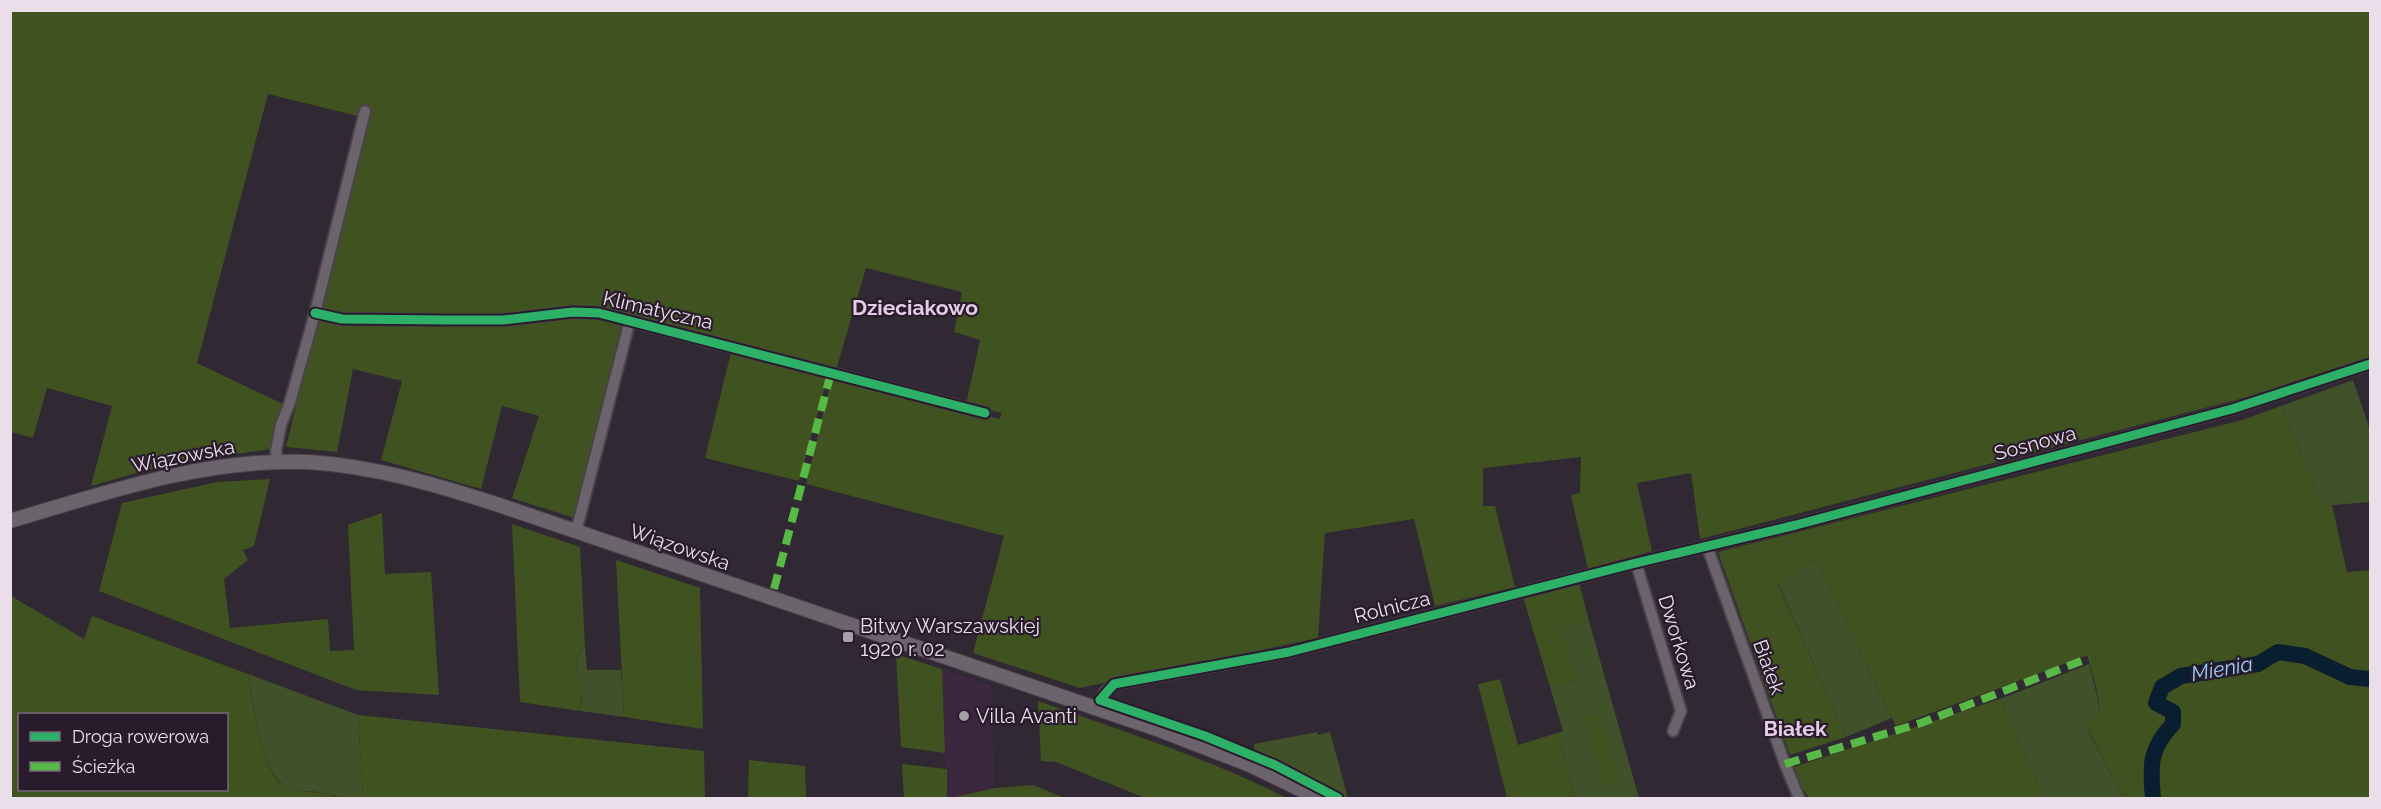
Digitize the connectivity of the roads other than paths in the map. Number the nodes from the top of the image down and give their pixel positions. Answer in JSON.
{"nodes":[{"id":1,"x":365,"y":111,"type":"dead end"},
{"id":2,"x":315,"y":313,"type":"junction"},
{"id":3,"x":630,"y":320,"type":"junction"},
{"id":4,"x":2370,"y":364,"type":"edge"},
{"id":5,"x":985,"y":413,"type":"dead end"},
{"id":6,"x":277,"y":463,"type":"junction"},
{"id":7,"x":10,"y":521,"type":"edge"},
{"id":8,"x":576,"y":532,"type":"junction"},
{"id":9,"x":1707,"y":546,"type":"junction"},
{"id":10,"x":1636,"y":563,"type":"junction"},
{"id":11,"x":1097,"y":709,"type":"junction"},
{"id":12,"x":1673,"y":730,"type":"dead end"},
{"id":13,"x":1318,"y":798,"type":"edge"},
{"id":14,"x":1799,"y":798,"type":"edge"}],
"edges":[{"from":1,"to":2,"type":"street"},
{"from":2,"to":3,"type":"street","name":"Klimatyczna"},
{"from":2,"to":6,"type":"street"},
{"from":3,"to":5,"type":"street","name":"Klimatyczna"},
{"from":3,"to":8,"type":"street"},
{"from":4,"to":9,"type":"street","name":"Sosnowa"},
{"from":6,"to":7,"type":"main road","name":"Wiązowska"},
{"from":6,"to":8,"type":"main road","name":"Wiązowska"},
{"from":8,"to":11,"type":"main road","name":"Wiązowska"},
{"from":9,"to":10,"type":"street","name":"Rolnicza"},
{"from":9,"to":14,"type":"street","name":"Białek"},
{"from":10,"to":11,"type":"street","name":"Rolnicza"},
{"from":10,"to":12,"type":"street","name":"Dworkowa"},
{"from":11,"to":13,"type":"main road","name":"Wiązowska"}]}
